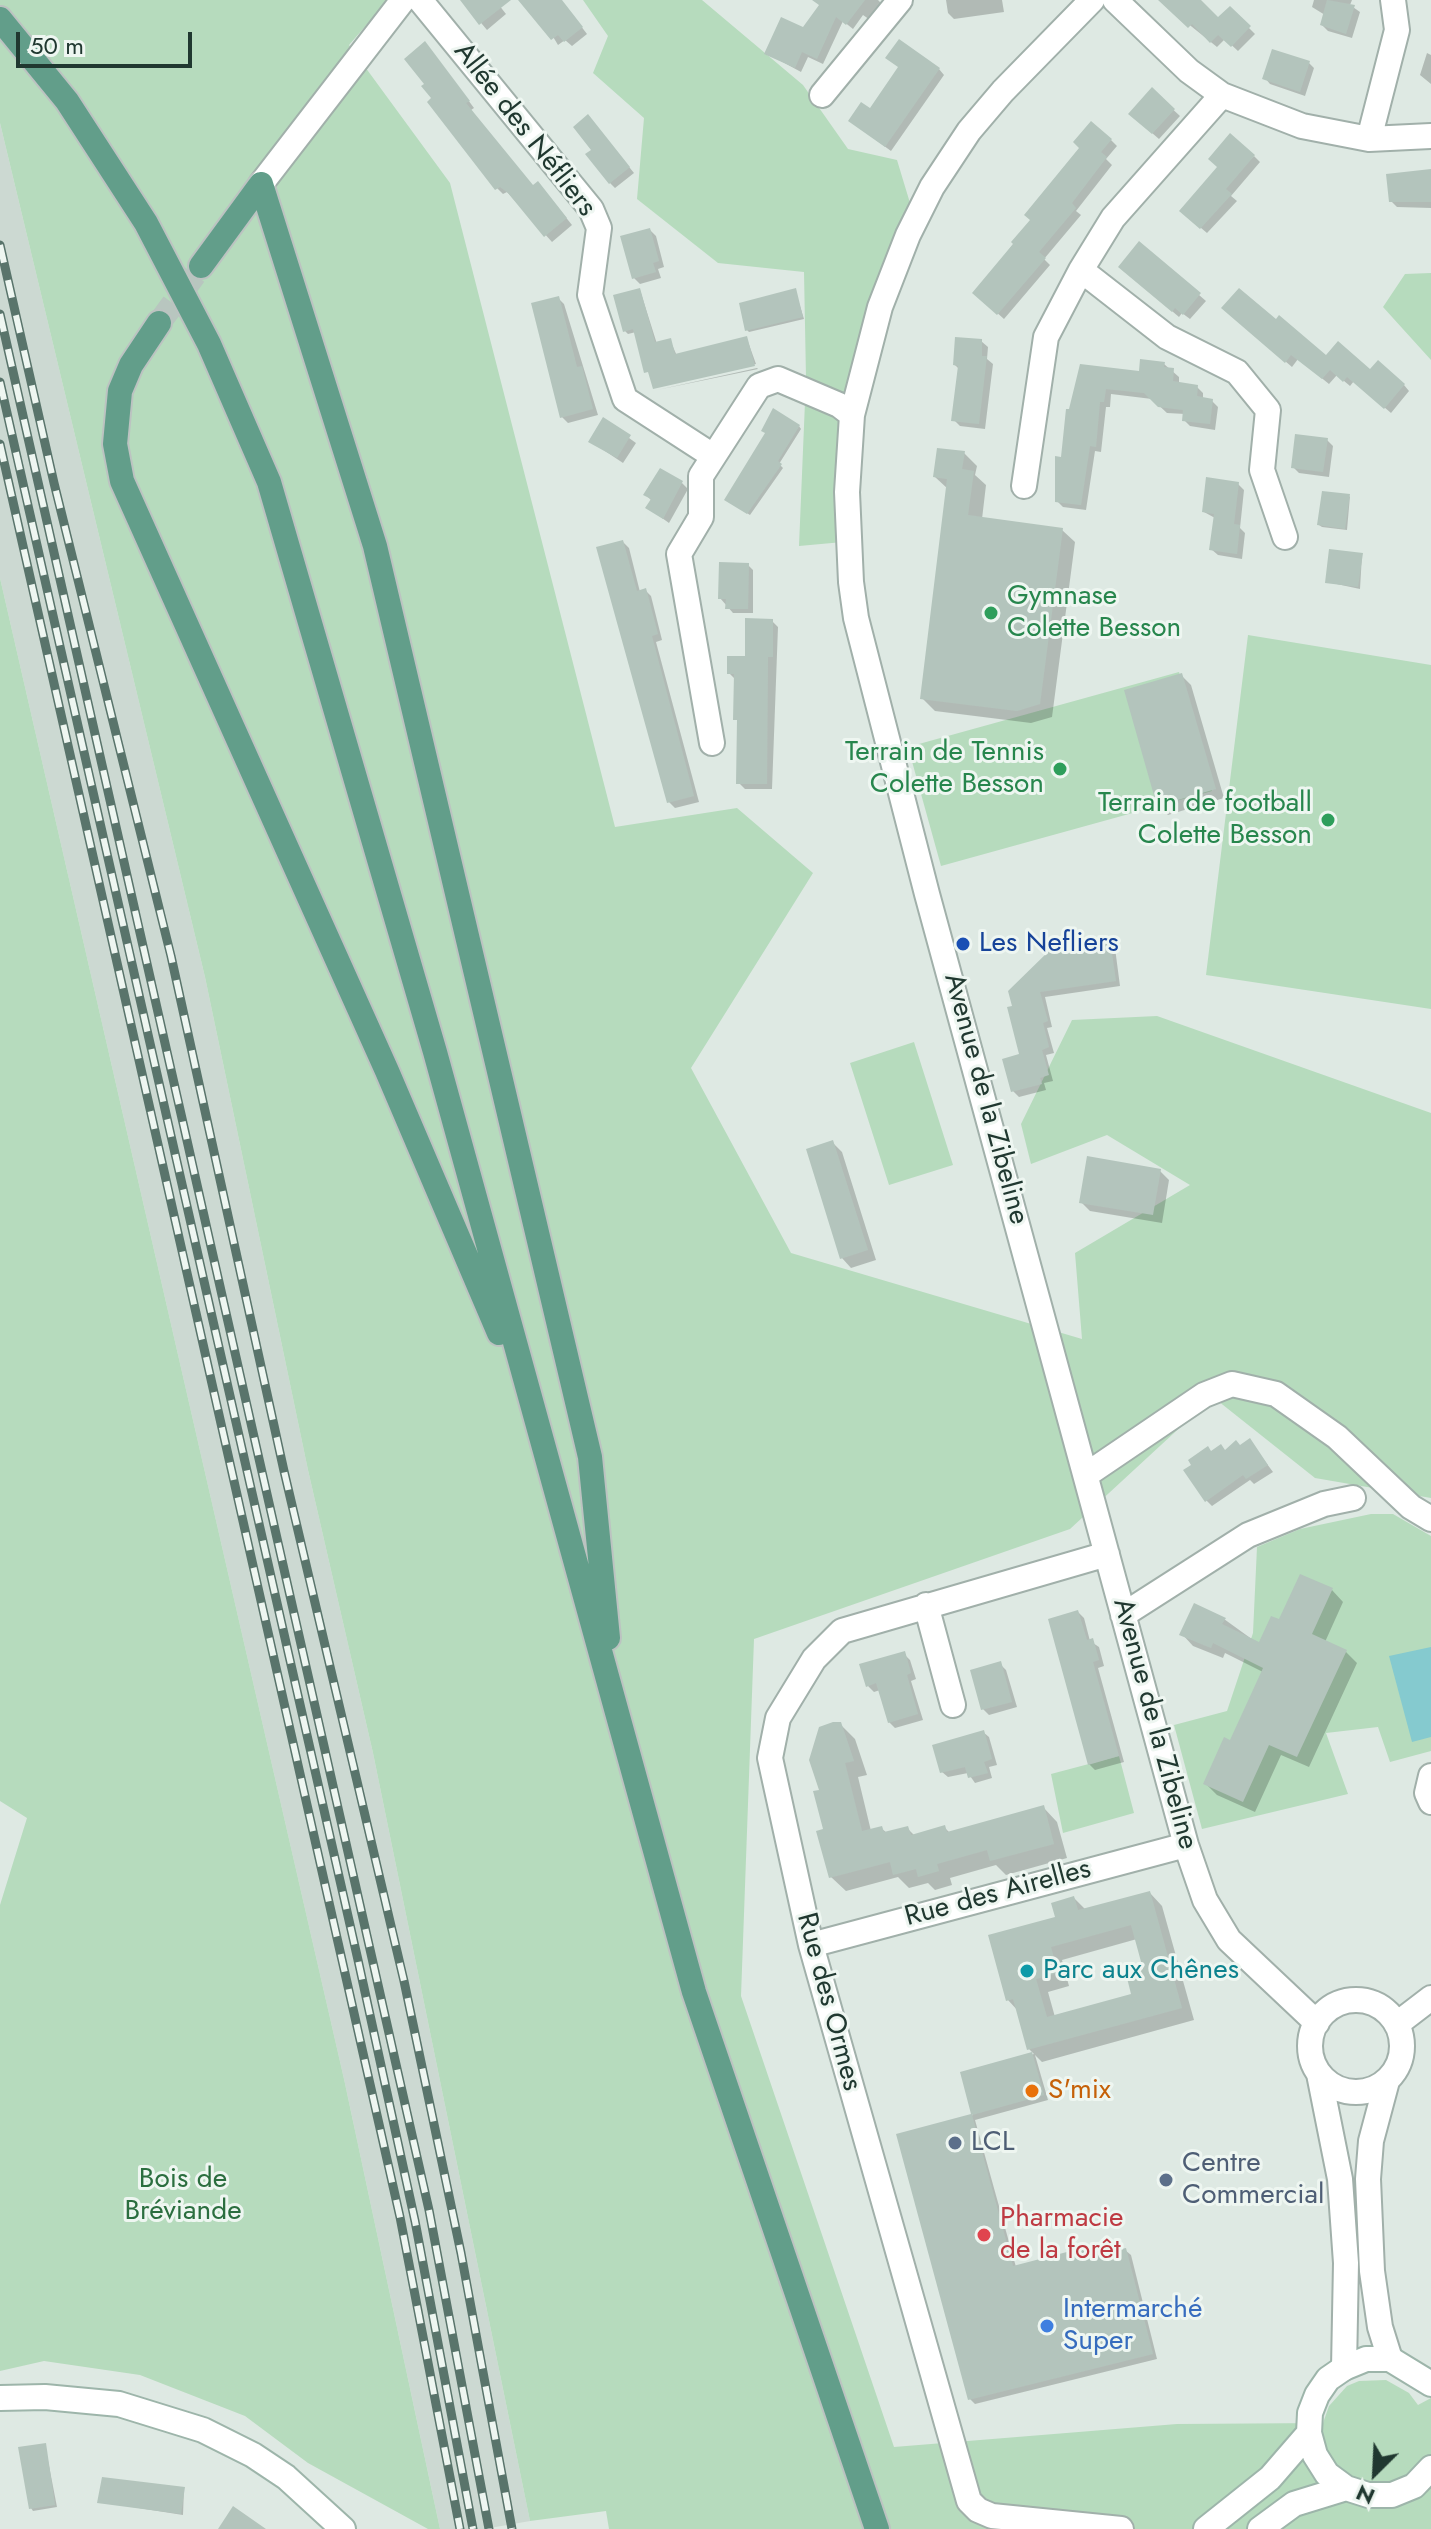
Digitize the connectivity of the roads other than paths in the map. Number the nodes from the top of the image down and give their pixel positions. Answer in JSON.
{"nodes":[{"id":1,"x":403,"y":0,"type":"edge"},
{"id":2,"x":420,"y":0,"type":"edge"},
{"id":3,"x":900,"y":0,"type":"edge"},
{"id":4,"x":1115,"y":0,"type":"edge"},
{"id":5,"x":1393,"y":0,"type":"edge"},
{"id":6,"x":1086,"y":2,"type":"edge"},
{"id":7,"x":0,"y":19,"type":"edge"},
{"id":8,"x":822,"y":95,"type":"dead end"},
{"id":9,"x":1222,"y":95,"type":"junction"},
{"id":10,"x":1431,"y":136,"type":"edge"},
{"id":11,"x":1369,"y":139,"type":"junction"},
{"id":12,"x":261,"y":184,"type":"junction"},
{"id":13,"x":201,"y":266,"type":"tunnel mouth"},
{"id":14,"x":1081,"y":270,"type":"junction"},
{"id":15,"x":159,"y":323,"type":"tunnel mouth"},
{"id":16,"x":852,"y":415,"type":"junction"},
{"id":17,"x":713,"y":456,"type":"junction"},
{"id":18,"x":1024,"y":486,"type":"dead end"},
{"id":19,"x":1285,"y":537,"type":"dead end"},
{"id":20,"x":712,"y":743,"type":"dead end"},
{"id":21,"x":535,"y":1416,"type":"junction"},
{"id":22,"x":1086,"y":1475,"type":"junction"},
{"id":23,"x":1353,"y":1498,"type":"dead end"},
{"id":24,"x":1431,"y":1519,"type":"edge"},
{"id":25,"x":1107,"y":1554,"type":"junction"},
{"id":26,"x":926,"y":1605,"type":"junction"},
{"id":27,"x":1123,"y":1615,"type":"junction"},
{"id":28,"x":953,"y":1705,"type":"dead end"},
{"id":29,"x":616,"y":1710,"type":"junction"},
{"id":30,"x":1431,"y":1776,"type":"edge"},
{"id":31,"x":1431,"y":1802,"type":"edge"},
{"id":32,"x":1186,"y":1845,"type":"junction"},
{"id":33,"x":811,"y":1945,"type":"junction"},
{"id":34,"x":1431,"y":1998,"type":"edge"},
{"id":35,"x":1317,"y":2023,"type":"junction"},
{"id":36,"x":1397,"y":2024,"type":"junction"},
{"id":37,"x":1319,"y":2074,"type":"junction"},
{"id":38,"x":1387,"y":2081,"type":"junction"},
{"id":39,"x":1390,"y":2359,"type":"junction"},
{"id":40,"x":1344,"y":2368,"type":"junction"},
{"id":41,"x":1431,"y":2384,"type":"edge"},
{"id":42,"x":0,"y":2398,"type":"edge"},
{"id":43,"x":1309,"y":2433,"type":"junction"},
{"id":44,"x":1431,"y":2468,"type":"edge"},
{"id":45,"x":1346,"y":2488,"type":"junction"},
{"id":46,"x":872,"y":2524,"type":"edge"},
{"id":47,"x":343,"y":2529,"type":"edge"},
{"id":48,"x":1121,"y":2529,"type":"edge"},
{"id":49,"x":1206,"y":2529,"type":"edge"},
{"id":50,"x":1260,"y":2529,"type":"edge"}],
"edges":[{"from":1,"to":12,"type":"street"},
{"from":2,"to":17,"type":"street","name":"Allée des Néfliers"},
{"from":3,"to":8,"type":"street"},
{"from":4,"to":9,"type":"street"},
{"from":5,"to":11,"type":"street"},
{"from":6,"to":16,"type":"street","name":"Avenue de la Zibeline"},
{"from":7,"to":21,"type":"main road"},
{"from":9,"to":11,"type":"street"},
{"from":9,"to":14,"type":"street"},
{"from":10,"to":11,"type":"street"},
{"from":12,"to":13,"type":"main road"},
{"from":12,"to":29,"type":"main road"},
{"from":14,"to":18,"type":"street"},
{"from":14,"to":19,"type":"street"},
{"from":15,"to":21,"type":"main road"},
{"from":16,"to":17,"type":"street"},
{"from":16,"to":22,"type":"street","name":"Avenue de la Zibeline"},
{"from":17,"to":20,"type":"street"},
{"from":21,"to":29,"type":"main road"},
{"from":22,"to":24,"type":"street"},
{"from":22,"to":25,"type":"street","name":"Avenue de la Zibeline"},
{"from":23,"to":27,"type":"street"},
{"from":25,"to":26,"type":"street","name":"Rue des Ormes"},
{"from":25,"to":27,"type":"street","name":"Avenue de la Zibeline"},
{"from":26,"to":28,"type":"street"},
{"from":26,"to":33,"type":"street","name":"Rue des Ormes"},
{"from":27,"to":32,"type":"street","name":"Avenue de la Zibeline"},
{"from":29,"to":46,"type":"main road"},
{"from":30,"to":31,"type":"street"},
{"from":32,"to":33,"type":"street","name":"Rue des Airelles"},
{"from":32,"to":35,"type":"street","name":"Avenue de la Zibeline"},
{"from":33,"to":48,"type":"street","name":"Rue des Ormes"},
{"from":34,"to":36,"type":"street"},
{"from":35,"to":36,"type":"street"},
{"from":35,"to":37,"type":"street"},
{"from":36,"to":38,"type":"street"},
{"from":37,"to":38,"type":"street"},
{"from":37,"to":40,"type":"street"},
{"from":38,"to":39,"type":"street"},
{"from":39,"to":40,"type":"street"},
{"from":39,"to":41,"type":"street"},
{"from":40,"to":43,"type":"street"},
{"from":42,"to":47,"type":"street"},
{"from":43,"to":45,"type":"street"},
{"from":43,"to":49,"type":"street"},
{"from":44,"to":45,"type":"street"},
{"from":45,"to":50,"type":"street"}]}
